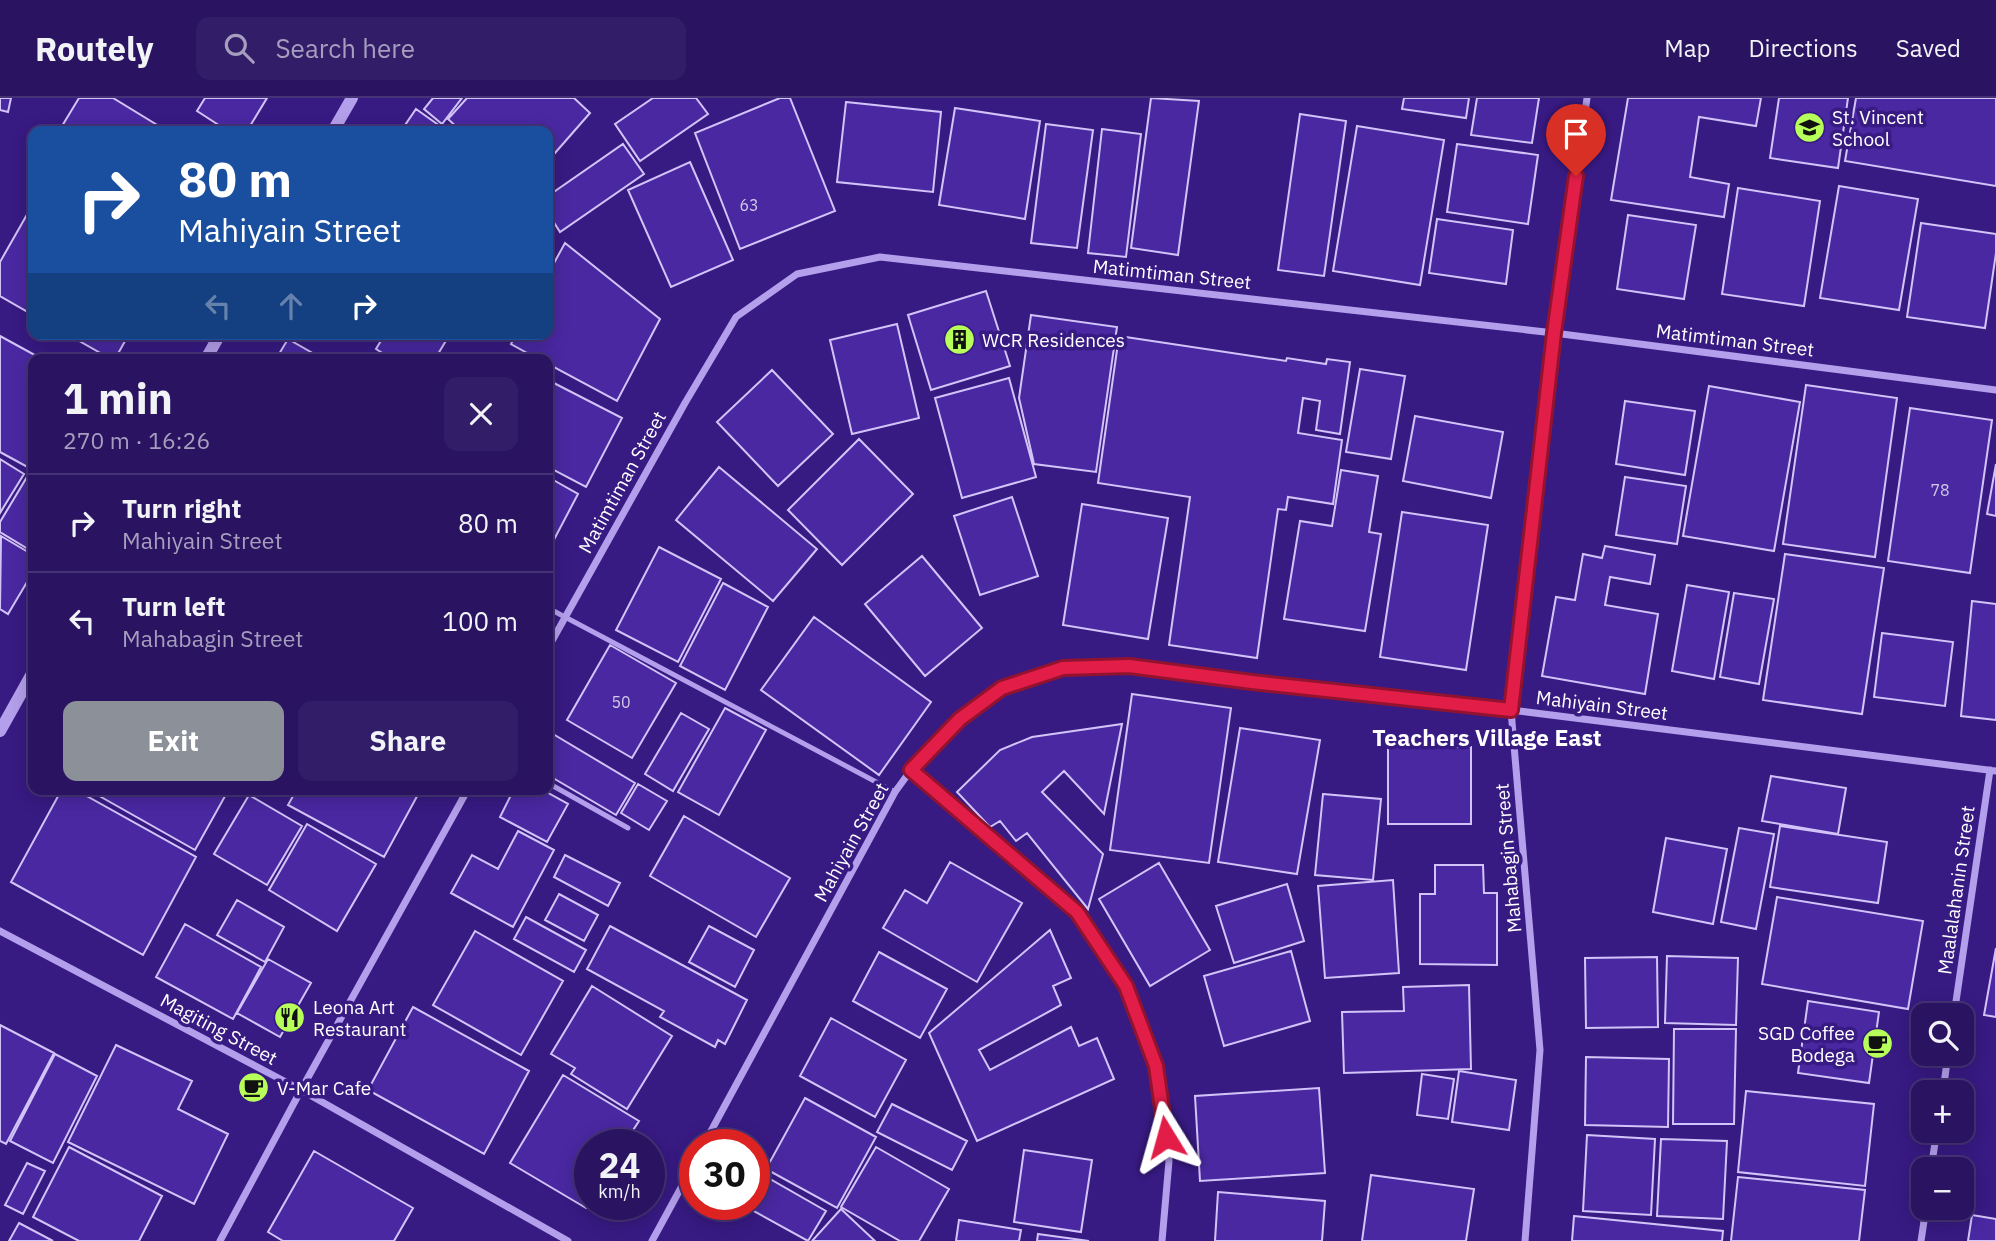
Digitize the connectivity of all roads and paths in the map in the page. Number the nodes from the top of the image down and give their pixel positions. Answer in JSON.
{"nodes":[{"id":1,"x":352,"y":98,"type":"edge"},
{"id":2,"x":1587,"y":98,"type":"edge"},
{"id":3,"x":336,"y":126,"type":"edge"},
{"id":4,"x":1554,"y":333,"type":"junction"},
{"id":5,"x":1996,"y":390,"type":"edge"},
{"id":6,"x":553,"y":611,"type":"edge"},
{"id":7,"x":565,"y":618,"type":"junction"},
{"id":8,"x":553,"y":639,"type":"edge"},
{"id":9,"x":28,"y":680,"type":"edge"},
{"id":10,"x":1511,"y":710,"type":"junction"},
{"id":11,"x":0,"y":731,"type":"edge"},
{"id":12,"x":911,"y":770,"type":"junction"},
{"id":13,"x":1993,"y":770,"type":"edge"},
{"id":14,"x":553,"y":786,"type":"edge"},
{"id":15,"x":895,"y":792,"type":"junction"},
{"id":16,"x":465,"y":795,"type":"edge"},
{"id":17,"x":628,"y":828,"type":"dead end"},
{"id":18,"x":0,"y":931,"type":"edge"},
{"id":19,"x":1956,"y":1003,"type":"edge"},
{"id":20,"x":301,"y":1090,"type":"junction"},
{"id":21,"x":712,"y":1129,"type":"edge"},
{"id":22,"x":679,"y":1191,"type":"edge"},
{"id":23,"x":1924,"y":1220,"type":"edge"},
{"id":24,"x":220,"y":1241,"type":"edge"},
{"id":25,"x":568,"y":1241,"type":"edge"},
{"id":26,"x":652,"y":1241,"type":"edge"},
{"id":27,"x":1163,"y":1241,"type":"edge"},
{"id":28,"x":1525,"y":1241,"type":"edge"},
{"id":29,"x":1921,"y":1241,"type":"edge"}],
"edges":[{"from":1,"to":3,"type":"street"},
{"from":2,"to":4,"type":"street","name":"Mahabagin Street"},
{"from":4,"to":5,"type":"street","name":"Matimtiman Street"},
{"from":4,"to":7,"type":"street","name":"Matimtiman Street"},
{"from":4,"to":10,"type":"street","name":"Mahabagin Street"},
{"from":6,"to":7,"type":"lane"},
{"from":7,"to":8,"type":"street","name":"Matimtiman Street"},
{"from":7,"to":15,"type":"lane"},
{"from":9,"to":11,"type":"street"},
{"from":10,"to":12,"type":"street","name":"Mahiyain Street"},
{"from":10,"to":13,"type":"street","name":"Mahiyain Street"},
{"from":10,"to":28,"type":"street","name":"Mahabagin Street"},
{"from":12,"to":15,"type":"street","name":"Mahiyain Street"},
{"from":12,"to":27,"type":"street"},
{"from":13,"to":19,"type":"street","name":"Maalalahanin Street"},
{"from":14,"to":17,"type":"lane"},
{"from":15,"to":21,"type":"street","name":"Mahiyain Street"},
{"from":16,"to":20,"type":"street"},
{"from":18,"to":20,"type":"street","name":"Magiting Street"},
{"from":20,"to":24,"type":"street"},
{"from":20,"to":25,"type":"street","name":"Magiting Street"},
{"from":22,"to":26,"type":"street"},
{"from":23,"to":29,"type":"street"}]}
